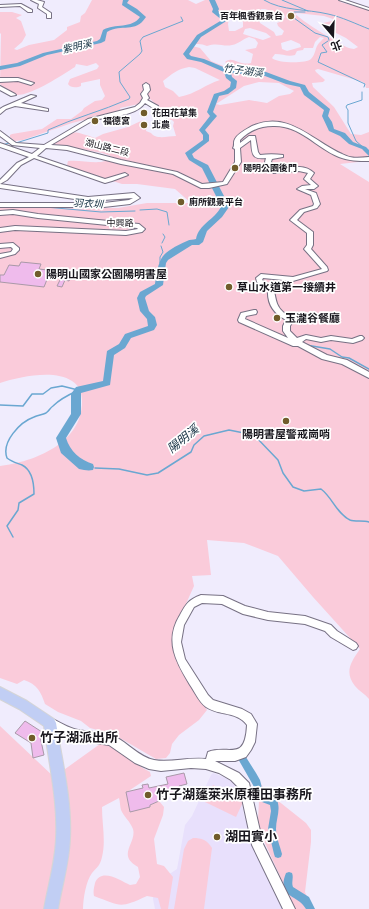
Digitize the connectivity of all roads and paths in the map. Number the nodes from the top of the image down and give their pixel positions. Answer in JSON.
{"nodes":[{"id":1,"x":25,"y":0,"type":"edge"},
{"id":2,"x":33,"y":0,"type":"edge"},
{"id":3,"x":342,"y":0,"type":"edge"},
{"id":4,"x":2,"y":6,"type":"edge"},
{"id":5,"x":369,"y":9,"type":"edge"},
{"id":6,"x":30,"y":11,"type":"dead end"},
{"id":7,"x":50,"y":17,"type":"dead end"},
{"id":8,"x":0,"y":80,"type":"edge"},
{"id":9,"x":31,"y":83,"type":"dead end"},
{"id":10,"x":146,"y":85,"type":"dead end"},
{"id":11,"x":0,"y":88,"type":"edge"},
{"id":12,"x":13,"y":95,"type":"dead end"},
{"id":13,"x":33,"y":96,"type":"dead end"},
{"id":14,"x":145,"y":101,"type":"junction"},
{"id":15,"x":14,"y":104,"type":"junction"},
{"id":16,"x":46,"y":110,"type":"dead end"},
{"id":17,"x":0,"y":112,"type":"edge"},
{"id":18,"x":168,"y":124,"type":"dead end"},
{"id":19,"x":0,"y":133,"type":"edge"},
{"id":20,"x":0,"y":145,"type":"edge"},
{"id":21,"x":45,"y":146,"type":"junction"},
{"id":22,"x":236,"y":148,"type":"junction"},
{"id":23,"x":33,"y":155,"type":"junction"},
{"id":24,"x":368,"y":160,"type":"edge"},
{"id":25,"x":125,"y":175,"type":"dead end"},
{"id":26,"x":0,"y":182,"type":"edge"},
{"id":27,"x":0,"y":186,"type":"edge"},
{"id":28,"x":0,"y":205,"type":"edge"},
{"id":29,"x":0,"y":213,"type":"edge"},
{"id":30,"x":0,"y":230,"type":"edge"},
{"id":31,"x":0,"y":246,"type":"edge"},
{"id":32,"x":0,"y":256,"type":"edge"},
{"id":33,"x":254,"y":312,"type":"dead end"},
{"id":34,"x":360,"y":338,"type":"dead end"},
{"id":35,"x":299,"y":343,"type":"junction"},
{"id":36,"x":369,"y":375,"type":"edge"},
{"id":37,"x":353,"y":646,"type":"dead end"},
{"id":38,"x":0,"y":693,"type":"edge"},
{"id":39,"x":50,"y":723,"type":"junction"},
{"id":40,"x":209,"y":765,"type":"junction"},
{"id":41,"x":50,"y":909,"type":"edge"},
{"id":42,"x":290,"y":909,"type":"edge"}],
"edges":[{"from":1,"to":4,"type":"street"},
{"from":2,"to":7,"type":"street"},
{"from":3,"to":5,"type":"street"},
{"from":4,"to":6,"type":"street"},
{"from":8,"to":9,"type":"street"},
{"from":10,"to":14,"type":"street"},
{"from":11,"to":12,"type":"street"},
{"from":13,"to":15,"type":"street"},
{"from":14,"to":18,"type":"street"},
{"from":14,"to":21,"type":"street"},
{"from":15,"to":16,"type":"street"},
{"from":15,"to":17,"type":"street"},
{"from":19,"to":21,"type":"street","name":"湖山路二段"},
{"from":20,"to":23,"type":"street"},
{"from":21,"to":22,"type":"street","name":"湖山路二段"},
{"from":21,"to":23,"type":"street"},
{"from":22,"to":24,"type":"street"},
{"from":22,"to":35,"type":"street"},
{"from":23,"to":25,"type":"street"},
{"from":23,"to":26,"type":"street"},
{"from":27,"to":28,"type":"street","name":"中興路"},
{"from":29,"to":30,"type":"street","name":"中興路"},
{"from":31,"to":32,"type":"street"},
{"from":33,"to":35,"type":"street"},
{"from":34,"to":35,"type":"street"},
{"from":35,"to":36,"type":"street"},
{"from":37,"to":40,"type":"street"},
{"from":38,"to":39,"type":"main road"},
{"from":39,"to":40,"type":"street"},
{"from":39,"to":41,"type":"main road"},
{"from":40,"to":42,"type":"street"}]}
